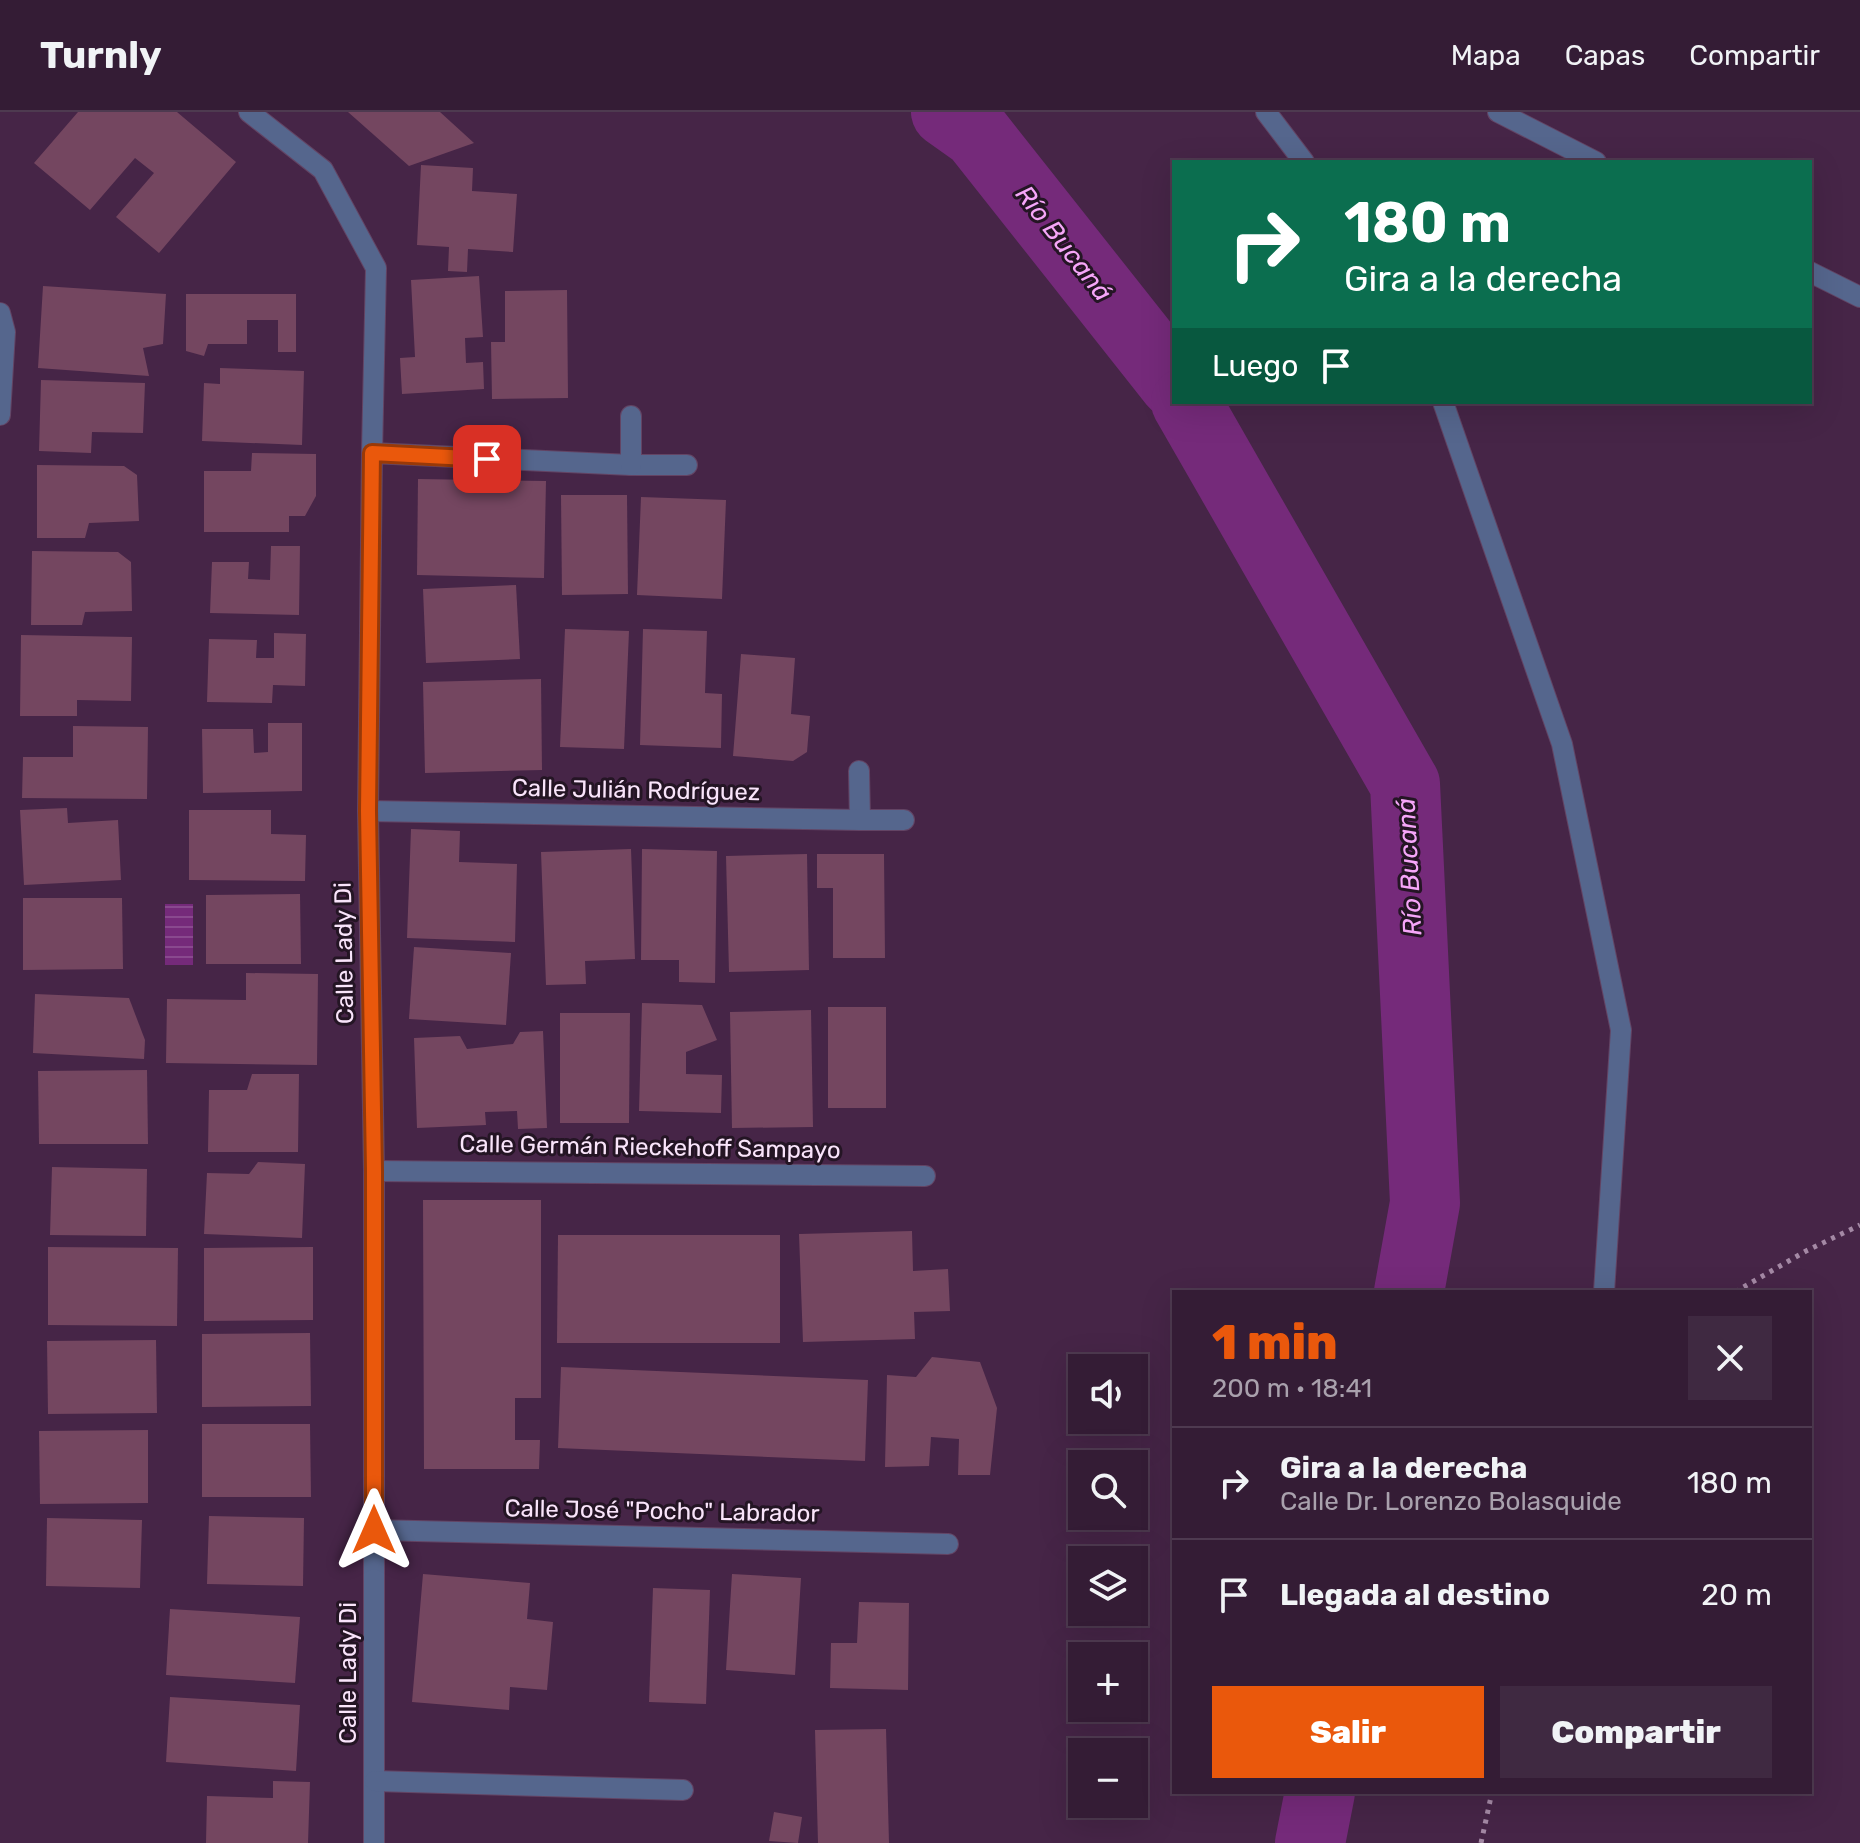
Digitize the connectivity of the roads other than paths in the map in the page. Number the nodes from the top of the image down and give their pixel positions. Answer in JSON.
{"nodes":[{"id":1,"x":249,"y":112,"type":"edge"},
{"id":2,"x":1266,"y":112,"type":"edge"},
{"id":3,"x":1498,"y":112,"type":"edge"},
{"id":4,"x":1302,"y":160,"type":"edge"},
{"id":5,"x":1592,"y":160,"type":"edge"},
{"id":6,"x":1812,"y":273,"type":"edge"},
{"id":7,"x":1860,"y":297,"type":"edge"},
{"id":8,"x":0,"y":313,"type":"edge"},
{"id":9,"x":1444,"y":404,"type":"edge"},
{"id":10,"x":0,"y":415,"type":"edge"},
{"id":11,"x":631,"y":416,"type":"dead end"},
{"id":12,"x":372,"y":453,"type":"junction"},
{"id":13,"x":631,"y":465,"type":"junction"},
{"id":14,"x":687,"y":465,"type":"dead end"},
{"id":15,"x":859,"y":771,"type":"dead end"},
{"id":16,"x":368,"y":811,"type":"junction"},
{"id":17,"x":860,"y":820,"type":"junction"},
{"id":18,"x":904,"y":820,"type":"dead end"},
{"id":19,"x":374,"y":1171,"type":"junction"},
{"id":20,"x":925,"y":1176,"type":"dead end"},
{"id":21,"x":1604,"y":1290,"type":"edge"},
{"id":22,"x":374,"y":1530,"type":"junction"},
{"id":23,"x":948,"y":1544,"type":"dead end"},
{"id":24,"x":375,"y":1781,"type":"junction"},
{"id":25,"x":683,"y":1790,"type":"dead end"},
{"id":26,"x":374,"y":1843,"type":"edge"}],
"edges":[{"from":1,"to":12,"type":"street","name":"Calle Lady Di"},
{"from":2,"to":4,"type":"street"},
{"from":3,"to":5,"type":"street"},
{"from":6,"to":7,"type":"street"},
{"from":8,"to":10,"type":"street"},
{"from":9,"to":21,"type":"street"},
{"from":11,"to":13,"type":"street"},
{"from":12,"to":13,"type":"street"},
{"from":12,"to":16,"type":"street","name":"Calle Lady Di"},
{"from":13,"to":14,"type":"street"},
{"from":15,"to":17,"type":"street"},
{"from":16,"to":17,"type":"street","name":"Calle Julián Rodríguez"},
{"from":16,"to":19,"type":"street","name":"Calle Lady Di"},
{"from":17,"to":18,"type":"street","name":"Calle Julián Rodríguez"},
{"from":19,"to":20,"type":"street","name":"Calle Germán Rieckehoff Sampayo"},
{"from":19,"to":22,"type":"street","name":"Calle Lady Di"},
{"from":22,"to":23,"type":"street","name":"Calle José \"Pocho\" Labrador"},
{"from":22,"to":24,"type":"street","name":"Calle Lady Di"},
{"from":24,"to":25,"type":"street"},
{"from":24,"to":26,"type":"street","name":"Calle Lady Di"}]}
